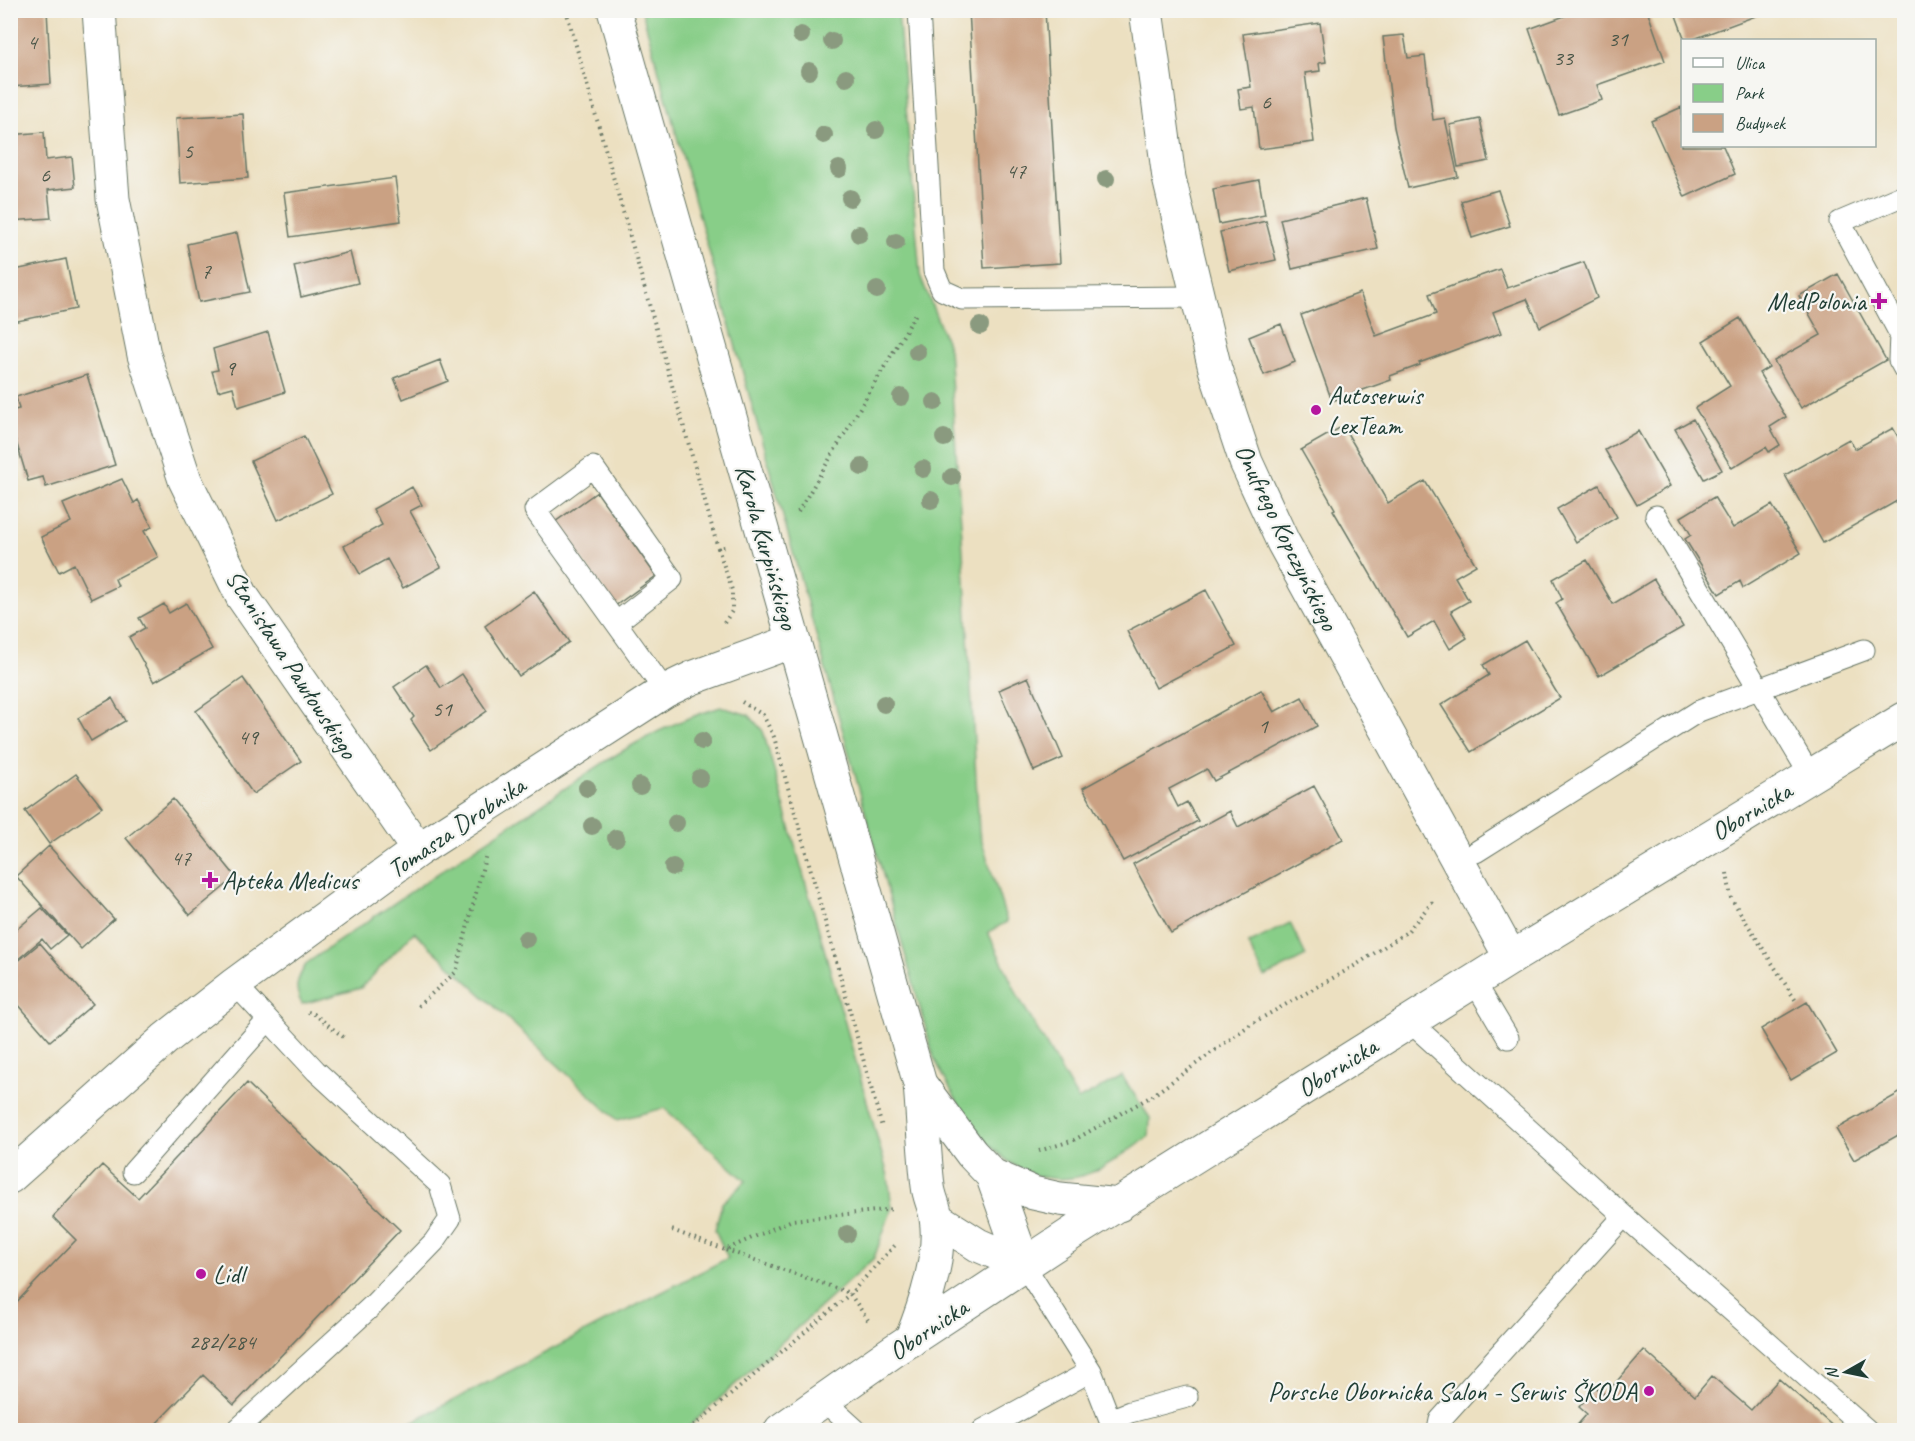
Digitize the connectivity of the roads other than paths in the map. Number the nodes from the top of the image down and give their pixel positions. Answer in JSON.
{"nodes":[{"id":1,"x":99,"y":10,"type":"edge"},
{"id":2,"x":614,"y":10,"type":"edge"},
{"id":3,"x":920,"y":10,"type":"edge"},
{"id":4,"x":1146,"y":10,"type":"edge"},
{"id":5,"x":1905,"y":195,"type":"edge"},
{"id":6,"x":1198,"y":297,"type":"junction"},
{"id":7,"x":1905,"y":369,"type":"edge"},
{"id":8,"x":1656,"y":516,"type":"dead end"},
{"id":9,"x":616,"y":622,"type":"junction"},
{"id":10,"x":793,"y":641,"type":"junction"},
{"id":11,"x":1864,"y":650,"type":"dead end"},
{"id":12,"x":1759,"y":689,"type":"junction"},
{"id":13,"x":665,"y":691,"type":"junction"},
{"id":14,"x":1905,"y":719,"type":"edge"},
{"id":15,"x":1810,"y":776,"type":"junction"},
{"id":16,"x":418,"y":850,"type":"junction"},
{"id":17,"x":1469,"y":860,"type":"junction"},
{"id":18,"x":1511,"y":958,"type":"junction"},
{"id":19,"x":1474,"y":981,"type":"junction"},
{"id":20,"x":235,"y":984,"type":"junction"},
{"id":21,"x":268,"y":1020,"type":"junction"},
{"id":22,"x":1409,"y":1021,"type":"junction"},
{"id":23,"x":1508,"y":1038,"type":"dead end"},
{"id":24,"x":920,"y":1084,"type":"junction"},
{"id":25,"x":134,"y":1172,"type":"dead end"},
{"id":26,"x":992,"y":1175,"type":"junction"},
{"id":27,"x":10,"y":1177,"type":"edge"},
{"id":28,"x":1119,"y":1205,"type":"junction"},
{"id":29,"x":1624,"y":1216,"type":"junction"},
{"id":30,"x":937,"y":1219,"type":"junction"},
{"id":31,"x":1024,"y":1265,"type":"junction"},
{"id":32,"x":902,"y":1346,"type":"junction"},
{"id":33,"x":1091,"y":1371,"type":"junction"},
{"id":34,"x":1187,"y":1397,"type":"dead end"},
{"id":35,"x":824,"y":1400,"type":"junction"},
{"id":36,"x":1112,"y":1425,"type":"edge"},
{"id":37,"x":237,"y":1431,"type":"edge"},
{"id":38,"x":781,"y":1431,"type":"edge"},
{"id":39,"x":856,"y":1431,"type":"edge"},
{"id":40,"x":983,"y":1431,"type":"edge"},
{"id":41,"x":1438,"y":1431,"type":"edge"},
{"id":42,"x":1868,"y":1431,"type":"edge"}],
"edges":[{"from":1,"to":16,"type":"street","name":"Stanisława Pawłowskiego"},
{"from":2,"to":10,"type":"street","name":"Karola Kurpińskiego"},
{"from":3,"to":6,"type":"lane"},
{"from":4,"to":6,"type":"street","name":"Onufrego Kopczyńskiego"},
{"from":5,"to":7,"type":"lane"},
{"from":6,"to":17,"type":"street","name":"Onufrego Kopczyńskiego"},
{"from":8,"to":12,"type":"lane"},
{"from":9,"to":9,"type":"lane"},
{"from":9,"to":13,"type":"lane"},
{"from":10,"to":13,"type":"street","name":"Tomasza Drobnika"},
{"from":10,"to":24,"type":"street","name":"Karola Kurpińskiego"},
{"from":11,"to":12,"type":"lane"},
{"from":12,"to":15,"type":"lane"},
{"from":12,"to":17,"type":"lane"},
{"from":13,"to":16,"type":"street","name":"Tomasza Drobnika"},
{"from":14,"to":15,"type":"street","name":"Obornicka"},
{"from":15,"to":18,"type":"street","name":"Obornicka"},
{"from":16,"to":20,"type":"street","name":"Tomasza Drobnika"},
{"from":17,"to":18,"type":"street","name":"Onufrego Kopczyńskiego"},
{"from":18,"to":19,"type":"street","name":"Obornicka"},
{"from":19,"to":22,"type":"street","name":"Obornicka"},
{"from":19,"to":23,"type":"lane"},
{"from":20,"to":21,"type":"lane"},
{"from":20,"to":27,"type":"street","name":"Tomasza Drobnika"},
{"from":21,"to":25,"type":"lane"},
{"from":21,"to":37,"type":"lane"},
{"from":22,"to":28,"type":"street","name":"Obornicka"},
{"from":22,"to":29,"type":"lane"},
{"from":24,"to":26,"type":"street","name":"Karola Kurpińskiego"},
{"from":24,"to":30,"type":"street","name":"Karola Kurpińskiego"},
{"from":26,"to":28,"type":"street","name":"Karola Kurpińskiego"},
{"from":26,"to":31,"type":"street","name":"Karola Kurpińskiego"},
{"from":28,"to":31,"type":"street","name":"Obornicka"},
{"from":29,"to":41,"type":"lane"},
{"from":29,"to":42,"type":"lane"},
{"from":30,"to":31,"type":"street"},
{"from":30,"to":32,"type":"street","name":"Karola Kurpińskiego"},
{"from":31,"to":32,"type":"street","name":"Obornicka"},
{"from":31,"to":33,"type":"lane"},
{"from":32,"to":35,"type":"street","name":"Obornicka"},
{"from":33,"to":36,"type":"lane"},
{"from":33,"to":40,"type":"lane"},
{"from":34,"to":36,"type":"lane"},
{"from":35,"to":38,"type":"street","name":"Obornicka"},
{"from":35,"to":39,"type":"lane"}]}
